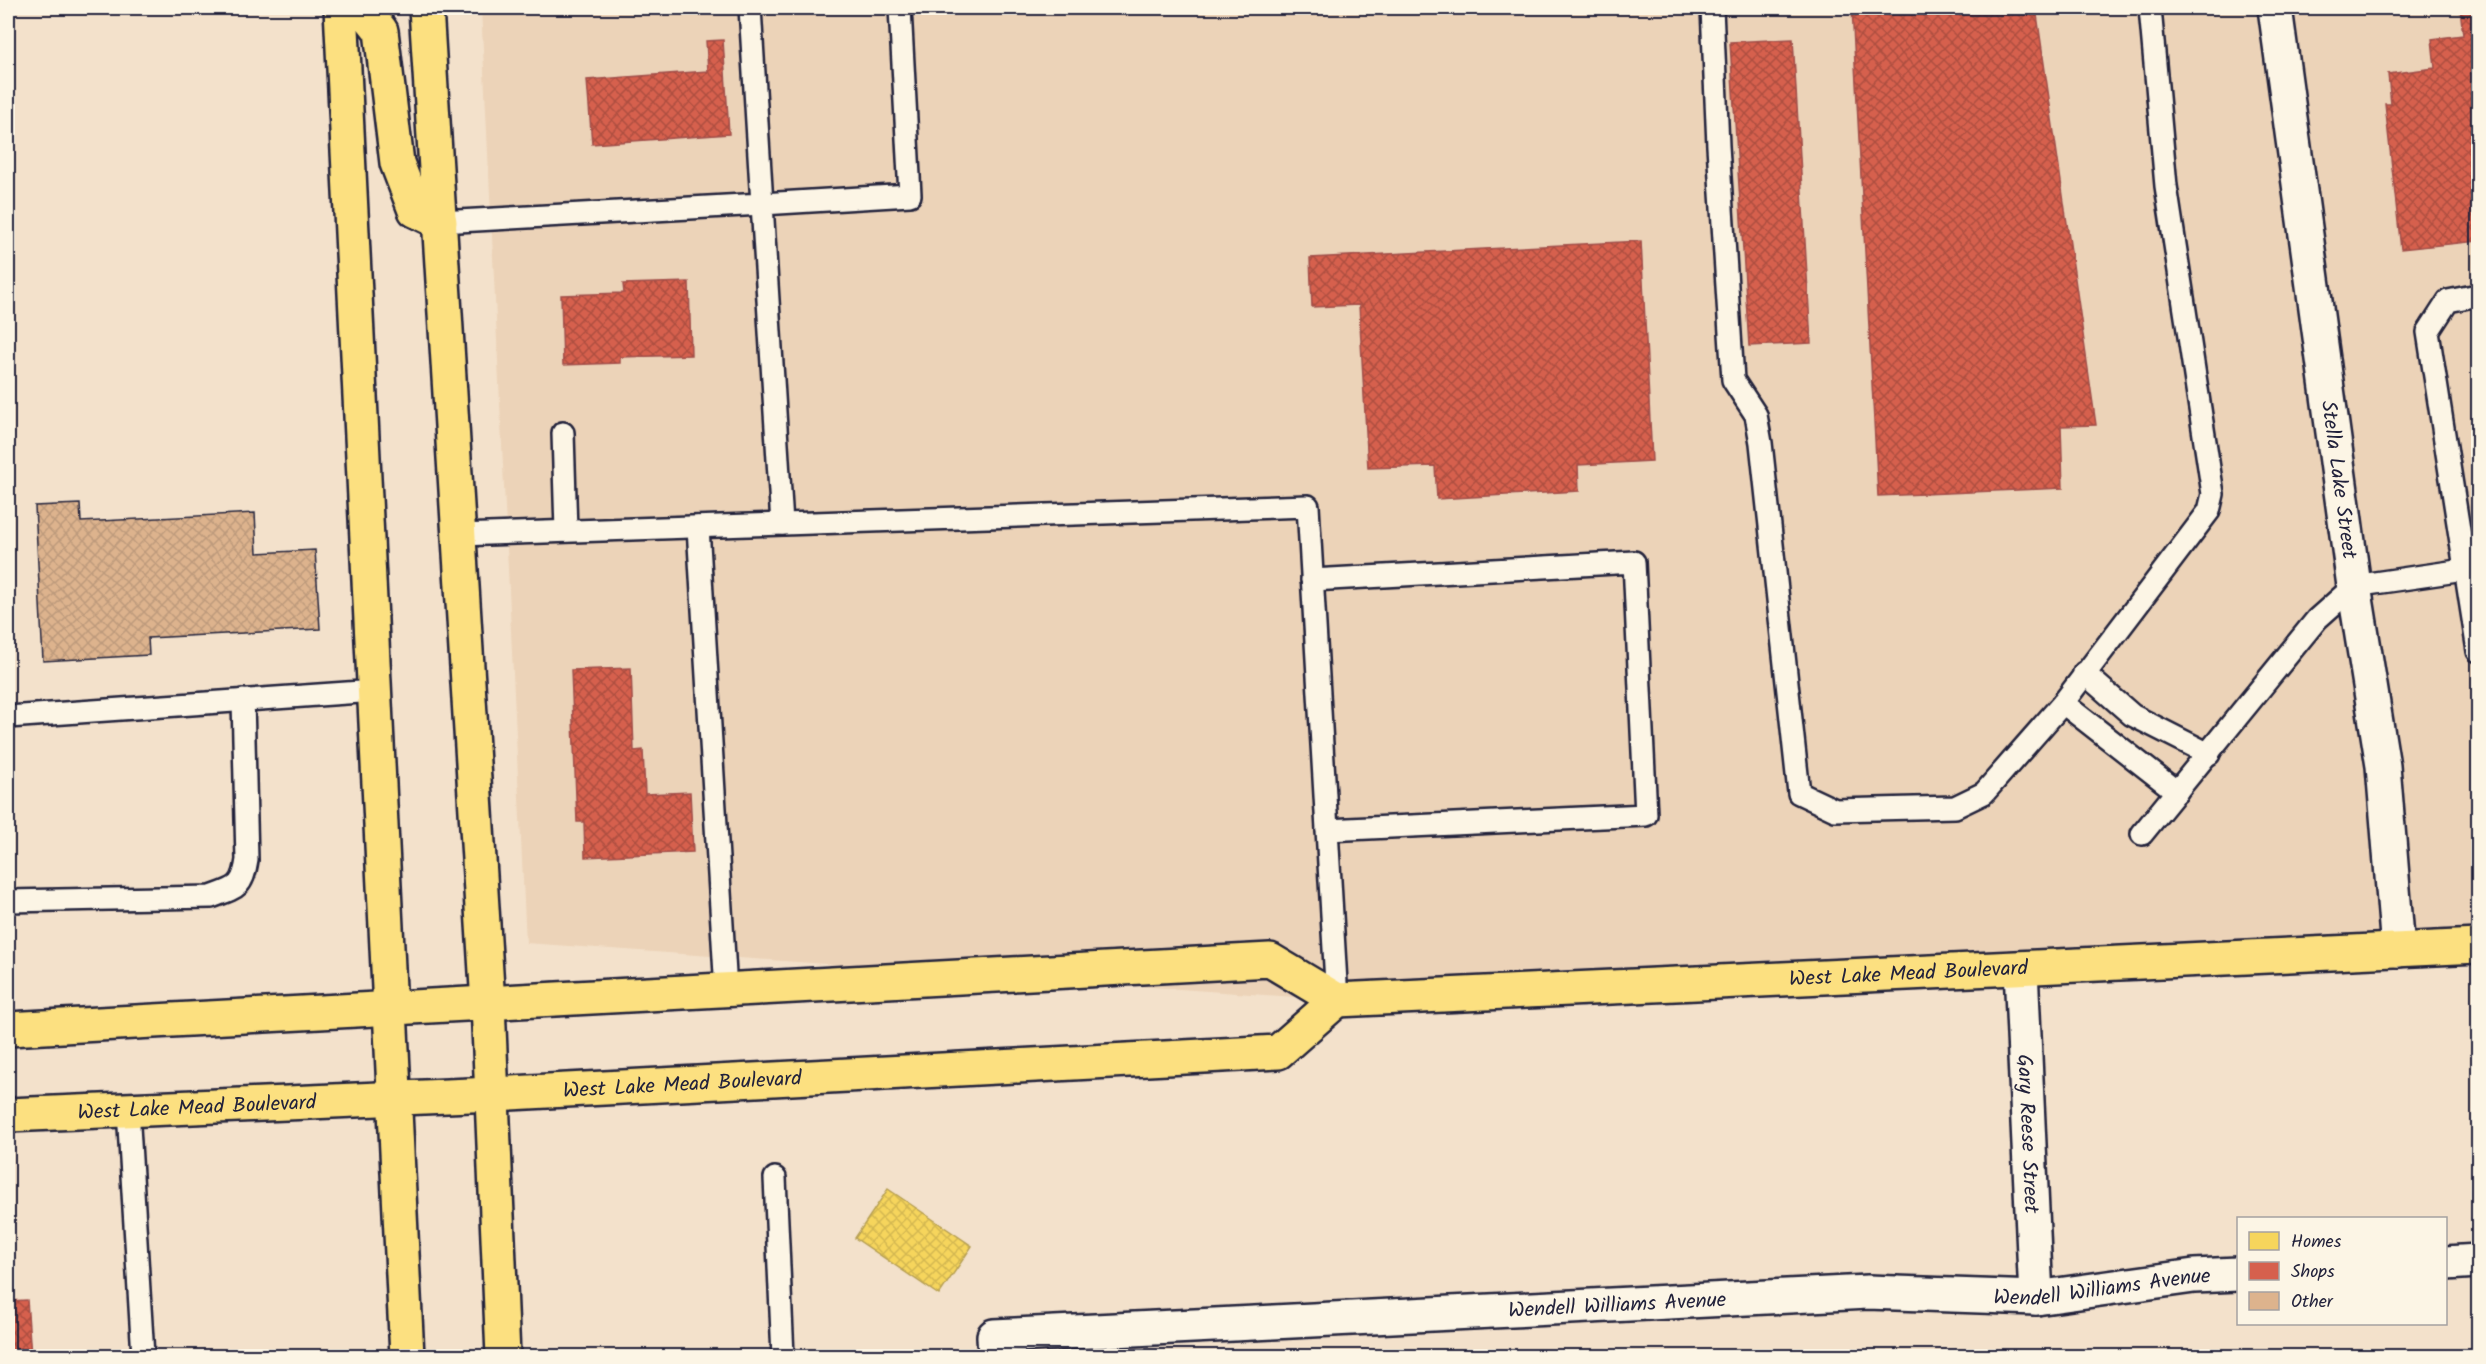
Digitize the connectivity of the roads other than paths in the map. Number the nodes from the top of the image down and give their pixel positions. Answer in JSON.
{"nodes":[{"id":1,"x":341,"y":8,"type":"edge"},
{"id":2,"x":363,"y":8,"type":"edge"},
{"id":3,"x":426,"y":8,"type":"edge"},
{"id":4,"x":750,"y":8,"type":"edge"},
{"id":5,"x":900,"y":8,"type":"edge"},
{"id":6,"x":1712,"y":8,"type":"edge"},
{"id":7,"x":2150,"y":8,"type":"edge"},
{"id":8,"x":2275,"y":8,"type":"edge"},
{"id":9,"x":762,"y":204,"type":"junction"},
{"id":10,"x":440,"y":222,"type":"junction"},
{"id":11,"x":2478,"y":295,"type":"edge"},
{"id":12,"x":563,"y":433,"type":"dead end"},
{"id":13,"x":782,"y":524,"type":"junction"},
{"id":14,"x":698,"y":527,"type":"junction"},
{"id":15,"x":566,"y":531,"type":"junction"},
{"id":16,"x":459,"y":535,"type":"junction"},
{"id":17,"x":2464,"y":570,"type":"junction"},
{"id":18,"x":1312,"y":580,"type":"junction"},
{"id":19,"x":2354,"y":586,"type":"junction"},
{"id":20,"x":2478,"y":651,"type":"edge"},
{"id":21,"x":2084,"y":673,"type":"junction"},
{"id":22,"x":375,"y":692,"type":"junction"},
{"id":23,"x":243,"y":700,"type":"junction"},
{"id":24,"x":2063,"y":703,"type":"junction"},
{"id":25,"x":8,"y":717,"type":"edge"},
{"id":26,"x":2209,"y":754,"type":"junction"},
{"id":27,"x":2177,"y":792,"type":"junction"},
{"id":28,"x":1327,"y":830,"type":"junction"},
{"id":29,"x":2142,"y":834,"type":"dead end"},
{"id":30,"x":8,"y":901,"type":"edge"},
{"id":31,"x":2478,"y":946,"type":"edge"},
{"id":32,"x":2398,"y":950,"type":"junction"},
{"id":33,"x":2021,"y":969,"type":"junction"},
{"id":34,"x":726,"y":991,"type":"junction"},
{"id":35,"x":1337,"y":1000,"type":"junction"},
{"id":36,"x":488,"y":1004,"type":"junction"},
{"id":37,"x":390,"y":1009,"type":"junction"},
{"id":38,"x":8,"y":1029,"type":"edge"},
{"id":39,"x":493,"y":1094,"type":"junction"},
{"id":40,"x":394,"y":1098,"type":"junction"},
{"id":41,"x":128,"y":1110,"type":"junction"},
{"id":42,"x":8,"y":1116,"type":"edge"},
{"id":43,"x":775,"y":1178,"type":"dead end"},
{"id":44,"x":2478,"y":1261,"type":"edge"},
{"id":45,"x":2447,"y":1263,"type":"edge"},
{"id":46,"x":2237,"y":1274,"type":"edge"},
{"id":47,"x":2036,"y":1298,"type":"junction"},
{"id":48,"x":994,"y":1346,"type":"edge"},
{"id":49,"x":143,"y":1356,"type":"edge"},
{"id":50,"x":407,"y":1356,"type":"edge"},
{"id":51,"x":503,"y":1356,"type":"edge"},
{"id":52,"x":783,"y":1356,"type":"edge"}],
"edges":[{"from":1,"to":22,"type":"main road"},
{"from":2,"to":10,"type":"main road"},
{"from":3,"to":10,"type":"main road"},
{"from":4,"to":9,"type":"lane"},
{"from":5,"to":9,"type":"lane"},
{"from":6,"to":24,"type":"lane"},
{"from":7,"to":21,"type":"lane"},
{"from":8,"to":19,"type":"street","name":"Stella Lake Street"},
{"from":9,"to":10,"type":"lane"},
{"from":9,"to":13,"type":"lane"},
{"from":10,"to":16,"type":"main road"},
{"from":11,"to":17,"type":"lane"},
{"from":12,"to":15,"type":"lane"},
{"from":13,"to":14,"type":"lane"},
{"from":13,"to":18,"type":"lane"},
{"from":14,"to":15,"type":"lane"},
{"from":14,"to":34,"type":"lane"},
{"from":15,"to":16,"type":"lane"},
{"from":16,"to":36,"type":"main road"},
{"from":17,"to":19,"type":"lane"},
{"from":17,"to":20,"type":"lane"},
{"from":18,"to":28,"type":"lane"},
{"from":18,"to":28,"type":"lane"},
{"from":19,"to":26,"type":"lane"},
{"from":19,"to":32,"type":"street","name":"Stella Lake Street"},
{"from":21,"to":24,"type":"lane"},
{"from":21,"to":26,"type":"lane"},
{"from":22,"to":23,"type":"lane"},
{"from":22,"to":37,"type":"main road"},
{"from":23,"to":25,"type":"lane"},
{"from":23,"to":30,"type":"lane"},
{"from":24,"to":27,"type":"lane"},
{"from":26,"to":27,"type":"lane"},
{"from":27,"to":29,"type":"lane"},
{"from":28,"to":35,"type":"lane"},
{"from":31,"to":32,"type":"main road","name":"West Lake Mead Boulevard"},
{"from":32,"to":33,"type":"main road","name":"West Lake Mead Boulevard"},
{"from":33,"to":35,"type":"main road","name":"West Lake Mead Boulevard"},
{"from":33,"to":47,"type":"street","name":"Gary Reese Street"},
{"from":34,"to":35,"type":"main road"},
{"from":34,"to":36,"type":"main road"},
{"from":35,"to":39,"type":"main road","name":"West Lake Mead Boulevard"},
{"from":36,"to":37,"type":"main road"},
{"from":36,"to":39,"type":"main road"},
{"from":37,"to":38,"type":"main road"},
{"from":37,"to":40,"type":"main road"},
{"from":39,"to":40,"type":"main road","name":"West Lake Mead Boulevard"},
{"from":39,"to":51,"type":"main road"},
{"from":40,"to":41,"type":"main road","name":"West Lake Mead Boulevard"},
{"from":40,"to":50,"type":"main road"},
{"from":41,"to":42,"type":"main road","name":"West Lake Mead Boulevard"},
{"from":41,"to":49,"type":"lane"},
{"from":43,"to":52,"type":"lane"},
{"from":44,"to":45,"type":"street"},
{"from":46,"to":47,"type":"street","name":"Wendell Williams Avenue"},
{"from":47,"to":48,"type":"street","name":"Wendell Williams Avenue"}]}
